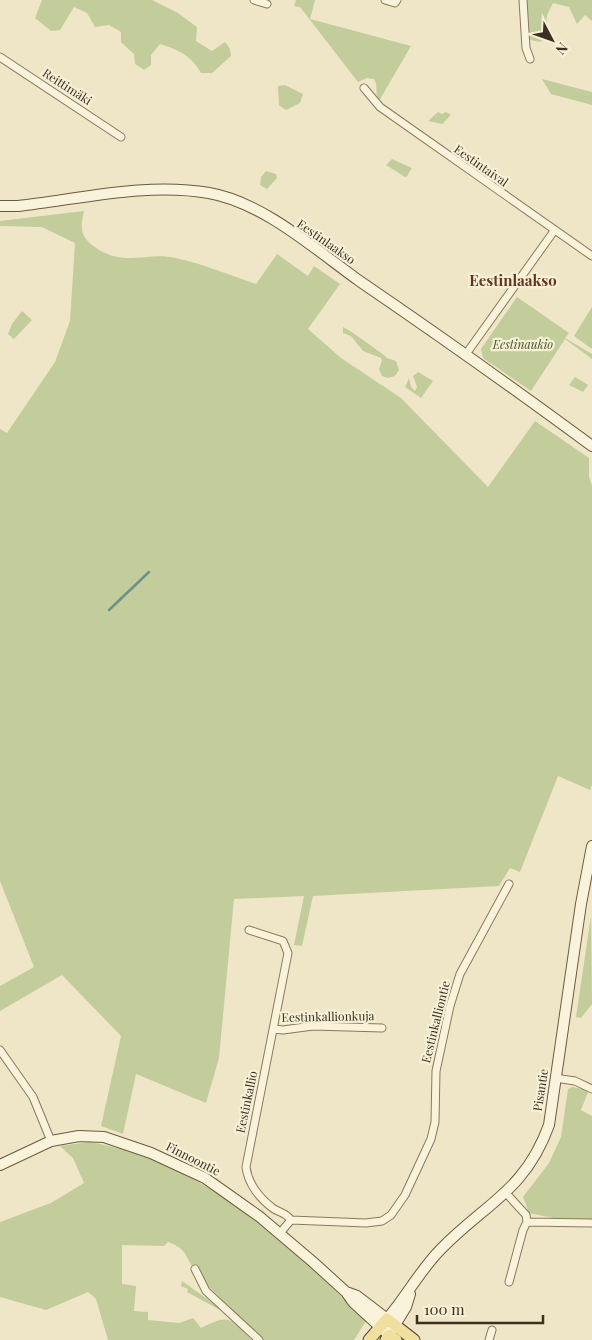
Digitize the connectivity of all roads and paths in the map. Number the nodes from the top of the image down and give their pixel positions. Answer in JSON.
{"nodes":[{"id":1,"x":254,"y":0,"type":"edge"},
{"id":2,"x":385,"y":0,"type":"edge"},
{"id":3,"x":397,"y":0,"type":"edge"},
{"id":4,"x":523,"y":0,"type":"edge"},
{"id":5,"x":267,"y":4,"type":"dead end"},
{"id":6,"x":0,"y":57,"type":"edge"},
{"id":7,"x":530,"y":59,"type":"dead end"},
{"id":8,"x":364,"y":88,"type":"dead end"},
{"id":9,"x":121,"y":137,"type":"dead end"},
{"id":10,"x":0,"y":206,"type":"edge"},
{"id":11,"x":554,"y":231,"type":"junction"},
{"id":12,"x":592,"y":256,"type":"edge"},
{"id":13,"x":466,"y":354,"type":"junction"},
{"id":14,"x":592,"y":446,"type":"edge"},
{"id":15,"x":592,"y":846,"type":"edge"},
{"id":16,"x":509,"y":884,"type":"dead end"},
{"id":17,"x":248,"y":930,"type":"dead end"},
{"id":18,"x":382,"y":1028,"type":"dead end"},
{"id":19,"x":274,"y":1029,"type":"junction"},
{"id":20,"x":0,"y":1050,"type":"edge"},
{"id":21,"x":555,"y":1078,"type":"junction"},
{"id":22,"x":592,"y":1089,"type":"edge"},
{"id":23,"x":51,"y":1141,"type":"junction"},
{"id":24,"x":0,"y":1165,"type":"edge"},
{"id":25,"x":506,"y":1193,"type":"junction"},
{"id":26,"x":290,"y":1220,"type":"junction"},
{"id":27,"x":527,"y":1222,"type":"junction"},
{"id":28,"x":592,"y":1223,"type":"edge"},
{"id":29,"x":280,"y":1233,"type":"junction"},
{"id":30,"x":195,"y":1269,"type":"dead end"},
{"id":31,"x":509,"y":1282,"type":"dead end"},
{"id":32,"x":492,"y":1330,"type":"dead end"},
{"id":33,"x":389,"y":1331,"type":"edge"},
{"id":34,"x":259,"y":1340,"type":"edge"},
{"id":35,"x":369,"y":1340,"type":"edge"},
{"id":36,"x":414,"y":1340,"type":"edge"},
{"id":37,"x":489,"y":1340,"type":"edge"}],
"edges":[{"from":1,"to":5,"type":"street"},
{"from":2,"to":3,"type":"street"},
{"from":4,"to":7,"type":"street"},
{"from":6,"to":9,"type":"street","name":"Reittimäki"},
{"from":8,"to":11,"type":"street","name":"Eestintaival"},
{"from":10,"to":13,"type":"street","name":"Eestinlaakso"},
{"from":11,"to":12,"type":"street","name":"Eestintaival"},
{"from":11,"to":13,"type":"street"},
{"from":13,"to":14,"type":"street","name":"Eestinlaakso"},
{"from":15,"to":21,"type":"street","name":"Pisantie"},
{"from":16,"to":26,"type":"street","name":"Eestinkalliontie"},
{"from":17,"to":19,"type":"street","name":"Eestinkallio"},
{"from":18,"to":19,"type":"street","name":"Eestinkallionkuja"},
{"from":19,"to":26,"type":"street","name":"Eestinkallio"},
{"from":20,"to":23,"type":"street"},
{"from":21,"to":22,"type":"street"},
{"from":21,"to":25,"type":"street","name":"Pisantie"},
{"from":23,"to":24,"type":"street","name":"Finnoontie"},
{"from":23,"to":29,"type":"street","name":"Finnoontie"},
{"from":25,"to":27,"type":"street"},
{"from":25,"to":33,"type":"street","name":"Pisantie"},
{"from":26,"to":29,"type":"street"},
{"from":27,"to":28,"type":"street"},
{"from":27,"to":31,"type":"street"},
{"from":29,"to":33,"type":"street","name":"Finnoontie"},
{"from":30,"to":34,"type":"street"},
{"from":32,"to":37,"type":"street"},
{"from":33,"to":35,"type":"main road"},
{"from":33,"to":36,"type":"main road","name":"Finnoontie"}]}
